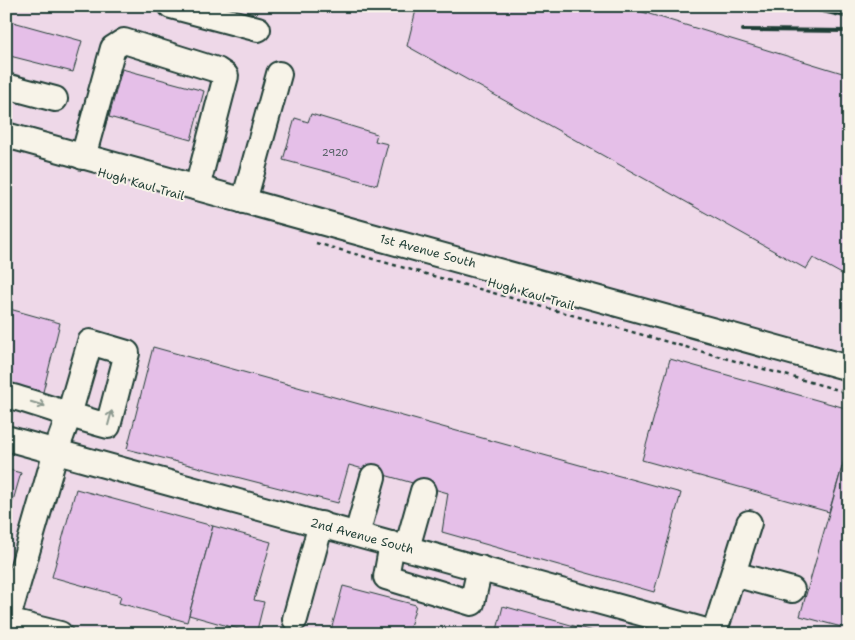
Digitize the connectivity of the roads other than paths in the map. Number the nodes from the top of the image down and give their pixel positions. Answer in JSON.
{"nodes":[{"id":1,"x":171,"y":6,"type":"edge"},
{"id":2,"x":258,"y":29,"type":"dead end"},
{"id":3,"x":278,"y":74,"type":"dead end"},
{"id":4,"x":6,"y":86,"type":"edge"},
{"id":5,"x":55,"y":99,"type":"dead end"},
{"id":6,"x":6,"y":135,"type":"edge"},
{"id":7,"x":83,"y":157,"type":"junction"},
{"id":8,"x":197,"y":188,"type":"junction"},
{"id":9,"x":244,"y":201,"type":"junction"},
{"id":10,"x":849,"y":368,"type":"edge"},
{"id":11,"x":6,"y":395,"type":"edge"},
{"id":12,"x":69,"y":415,"type":"junction"},
{"id":13,"x":6,"y":438,"type":"edge"},
{"id":14,"x":56,"y":451,"type":"junction"},
{"id":15,"x":373,"y":477,"type":"dead end"},
{"id":16,"x":423,"y":491,"type":"dead end"},
{"id":17,"x":749,"y":523,"type":"dead end"},
{"id":18,"x":321,"y":524,"type":"junction"},
{"id":19,"x":357,"y":534,"type":"junction"},
{"id":20,"x":400,"y":546,"type":"junction"},
{"id":21,"x":480,"y":568,"type":"junction"},
{"id":22,"x":734,"y":574,"type":"junction"},
{"id":23,"x":11,"y":584,"type":"edge"},
{"id":24,"x":792,"y":590,"type":"dead end"},
{"id":25,"x":295,"y":619,"type":"dead end"},
{"id":26,"x":7,"y":623,"type":"edge"},
{"id":27,"x":60,"y":634,"type":"edge"},
{"id":28,"x":715,"y":634,"type":"edge"}],
"edges":[{"from":1,"to":2,"type":"street"},
{"from":3,"to":9,"type":"street"},
{"from":4,"to":5,"type":"street"},
{"from":6,"to":7,"type":"street","name":"1st Avenue South"},
{"from":7,"to":8,"type":"street","name":"1st Avenue South"},
{"from":7,"to":8,"type":"street"},
{"from":8,"to":9,"type":"street","name":"1st Avenue South"},
{"from":9,"to":10,"type":"street","name":"1st Avenue South"},
{"from":11,"to":12,"type":"street","one_way":true},
{"from":12,"to":12,"type":"street","one_way":true},
{"from":12,"to":14,"type":"street"},
{"from":13,"to":14,"type":"street","name":"2nd Avenue South"},
{"from":14,"to":18,"type":"street","name":"2nd Avenue South"},
{"from":14,"to":23,"type":"street"},
{"from":15,"to":19,"type":"street"},
{"from":16,"to":20,"type":"street"},
{"from":17,"to":22,"type":"street"},
{"from":18,"to":19,"type":"street","name":"2nd Avenue South"},
{"from":18,"to":25,"type":"street"},
{"from":19,"to":20,"type":"street","name":"2nd Avenue South"},
{"from":20,"to":21,"type":"street","name":"2nd Avenue South"},
{"from":20,"to":21,"type":"street"},
{"from":21,"to":28,"type":"street","name":"2nd Avenue South"},
{"from":22,"to":24,"type":"street"},
{"from":22,"to":28,"type":"street"},
{"from":23,"to":26,"type":"street"},
{"from":26,"to":27,"type":"street"}]}
